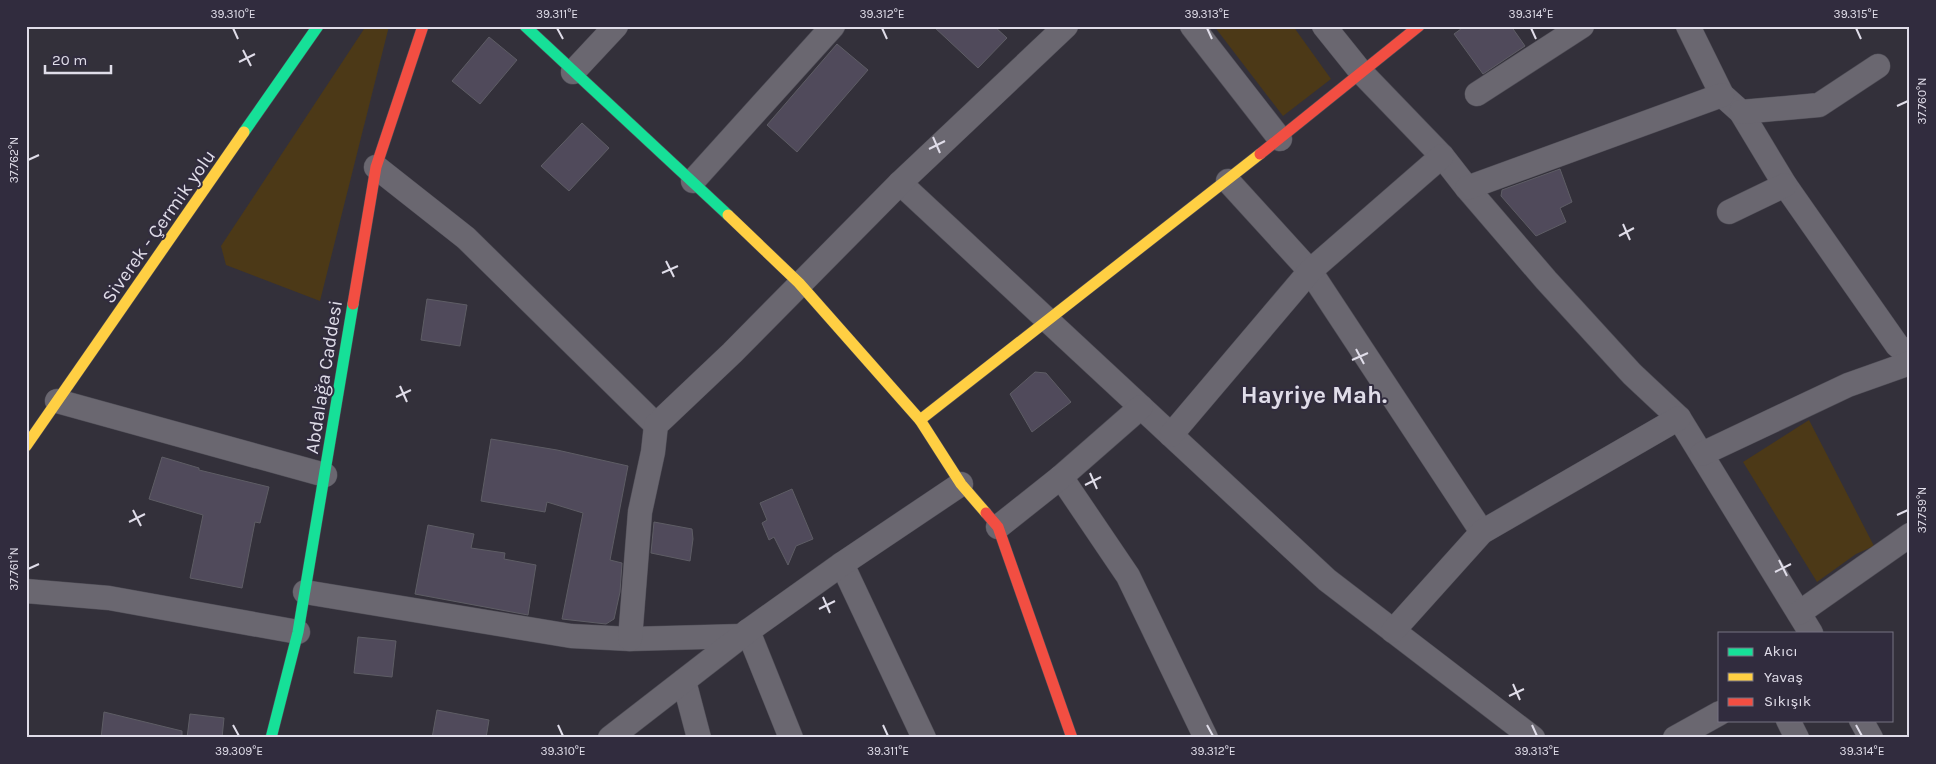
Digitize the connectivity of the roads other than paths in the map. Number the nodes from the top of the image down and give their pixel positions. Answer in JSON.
{"nodes":[{"id":1,"x":318,"y":26,"type":"edge"},
{"id":2,"x":423,"y":26,"type":"edge"},
{"id":3,"x":525,"y":26,"type":"edge"},
{"id":4,"x":616,"y":26,"type":"edge"},
{"id":5,"x":833,"y":26,"type":"edge"},
{"id":6,"x":1066,"y":26,"type":"edge"},
{"id":7,"x":1192,"y":26,"type":"edge"},
{"id":8,"x":1324,"y":26,"type":"edge"},
{"id":9,"x":1419,"y":26,"type":"edge"},
{"id":10,"x":1582,"y":26,"type":"edge"},
{"id":11,"x":1688,"y":26,"type":"edge"},
{"id":12,"x":1878,"y":66,"type":"dead end"},
{"id":13,"x":574,"y":72,"type":"junction"},
{"id":14,"x":1361,"y":72,"type":"junction"},
{"id":15,"x":1477,"y":94,"type":"dead end"},
{"id":16,"x":1722,"y":95,"type":"junction"},
{"id":17,"x":1741,"y":112,"type":"junction"},
{"id":18,"x":1280,"y":139,"type":"junction"},
{"id":19,"x":1442,"y":156,"type":"junction"},
{"id":20,"x":376,"y":167,"type":"junction"},
{"id":21,"x":1228,"y":181,"type":"junction"},
{"id":22,"x":693,"y":182,"type":"junction"},
{"id":23,"x":900,"y":183,"type":"junction"},
{"id":24,"x":1785,"y":185,"type":"junction"},
{"id":25,"x":1467,"y":188,"type":"junction"},
{"id":26,"x":1729,"y":212,"type":"dead end"},
{"id":27,"x":1310,"y":271,"type":"junction"},
{"id":28,"x":799,"y":283,"type":"junction"},
{"id":29,"x":1048,"y":320,"type":"junction"},
{"id":30,"x":1907,"y":350,"type":"edge"},
{"id":31,"x":57,"y":401,"type":"junction"},
{"id":32,"x":1141,"y":407,"type":"junction"},
{"id":33,"x":1679,"y":418,"type":"junction"},
{"id":34,"x":920,"y":420,"type":"junction"},
{"id":35,"x":656,"y":425,"type":"junction"},
{"id":36,"x":1171,"y":435,"type":"junction"},
{"id":37,"x":26,"y":446,"type":"edge"},
{"id":38,"x":1702,"y":454,"type":"junction"},
{"id":39,"x":324,"y":475,"type":"junction"},
{"id":40,"x":1061,"y":477,"type":"junction"},
{"id":41,"x":961,"y":484,"type":"junction"},
{"id":42,"x":998,"y":527,"type":"junction"},
{"id":43,"x":1482,"y":532,"type":"junction"},
{"id":44,"x":1910,"y":535,"type":"edge"},
{"id":45,"x":842,"y":564,"type":"junction"},
{"id":46,"x":26,"y":591,"type":"edge"},
{"id":47,"x":305,"y":592,"type":"junction"},
{"id":48,"x":1798,"y":613,"type":"junction"},
{"id":49,"x":1393,"y":631,"type":"junction"},
{"id":50,"x":298,"y":632,"type":"junction"},
{"id":51,"x":1809,"y":632,"type":"edge"},
{"id":52,"x":745,"y":634,"type":"junction"},
{"id":53,"x":630,"y":639,"type":"junction"},
{"id":54,"x":684,"y":681,"type":"junction"},
{"id":55,"x":1718,"y":714,"type":"edge"},
{"id":56,"x":1789,"y":722,"type":"edge"},
{"id":57,"x":1862,"y":722,"type":"edge"},
{"id":58,"x":271,"y":738,"type":"edge"},
{"id":59,"x":610,"y":738,"type":"edge"},
{"id":60,"x":699,"y":738,"type":"edge"},
{"id":61,"x":791,"y":738,"type":"edge"},
{"id":62,"x":924,"y":738,"type":"edge"},
{"id":63,"x":1072,"y":738,"type":"edge"},
{"id":64,"x":1206,"y":738,"type":"edge"},
{"id":65,"x":1533,"y":738,"type":"edge"},
{"id":66,"x":1675,"y":738,"type":"edge"},
{"id":67,"x":1798,"y":738,"type":"edge"},
{"id":68,"x":1871,"y":738,"type":"edge"}],
"edges":[{"from":1,"to":31,"type":"street","name":"Siverek - Çermik yolu"},
{"from":2,"to":20,"type":"street","name":"Abdalağa Caddesi"},
{"from":3,"to":13,"type":"street"},
{"from":4,"to":13,"type":"street"},
{"from":5,"to":22,"type":"street"},
{"from":6,"to":23,"type":"street"},
{"from":7,"to":18,"type":"street"},
{"from":8,"to":14,"type":"street"},
{"from":9,"to":14,"type":"street"},
{"from":10,"to":15,"type":"street"},
{"from":11,"to":16,"type":"street"},
{"from":12,"to":17,"type":"street"},
{"from":13,"to":22,"type":"street"},
{"from":14,"to":18,"type":"street"},
{"from":14,"to":19,"type":"street"},
{"from":16,"to":17,"type":"street"},
{"from":16,"to":25,"type":"street"},
{"from":17,"to":24,"type":"street"},
{"from":18,"to":21,"type":"street"},
{"from":19,"to":25,"type":"street"},
{"from":19,"to":27,"type":"street"},
{"from":20,"to":35,"type":"street"},
{"from":20,"to":39,"type":"street","name":"Abdalağa Caddesi"},
{"from":21,"to":27,"type":"street"},
{"from":21,"to":29,"type":"street"},
{"from":22,"to":28,"type":"street"},
{"from":23,"to":28,"type":"street"},
{"from":23,"to":29,"type":"street"},
{"from":24,"to":26,"type":"street"},
{"from":24,"to":30,"type":"street"},
{"from":25,"to":33,"type":"street"},
{"from":27,"to":36,"type":"street"},
{"from":27,"to":43,"type":"street"},
{"from":28,"to":34,"type":"street"},
{"from":28,"to":35,"type":"street"},
{"from":29,"to":32,"type":"street"},
{"from":29,"to":34,"type":"street"},
{"from":30,"to":38,"type":"street"},
{"from":31,"to":37,"type":"street","name":"Siverek - Çermik yolu"},
{"from":31,"to":39,"type":"street"},
{"from":32,"to":36,"type":"street"},
{"from":32,"to":40,"type":"street"},
{"from":33,"to":38,"type":"street"},
{"from":33,"to":43,"type":"street"},
{"from":34,"to":41,"type":"street"},
{"from":35,"to":53,"type":"street"},
{"from":36,"to":49,"type":"street"},
{"from":38,"to":48,"type":"street"},
{"from":39,"to":47,"type":"street","name":"Abdalağa Caddesi"},
{"from":40,"to":42,"type":"street"},
{"from":40,"to":64,"type":"street"},
{"from":41,"to":42,"type":"street"},
{"from":41,"to":45,"type":"street"},
{"from":42,"to":63,"type":"street"},
{"from":43,"to":49,"type":"street"},
{"from":44,"to":48,"type":"street"},
{"from":45,"to":52,"type":"street"},
{"from":45,"to":62,"type":"street"},
{"from":46,"to":50,"type":"street"},
{"from":47,"to":50,"type":"street","name":"Abdalağa Caddesi"},
{"from":47,"to":53,"type":"street"},
{"from":48,"to":51,"type":"street"},
{"from":49,"to":65,"type":"street"},
{"from":50,"to":58,"type":"street","name":"Abdalağa Caddesi"},
{"from":52,"to":53,"type":"street"},
{"from":52,"to":54,"type":"street"},
{"from":52,"to":61,"type":"street"},
{"from":54,"to":59,"type":"street"},
{"from":54,"to":60,"type":"street"},
{"from":55,"to":66,"type":"street"},
{"from":56,"to":67,"type":"street"},
{"from":57,"to":68,"type":"street"}]}
